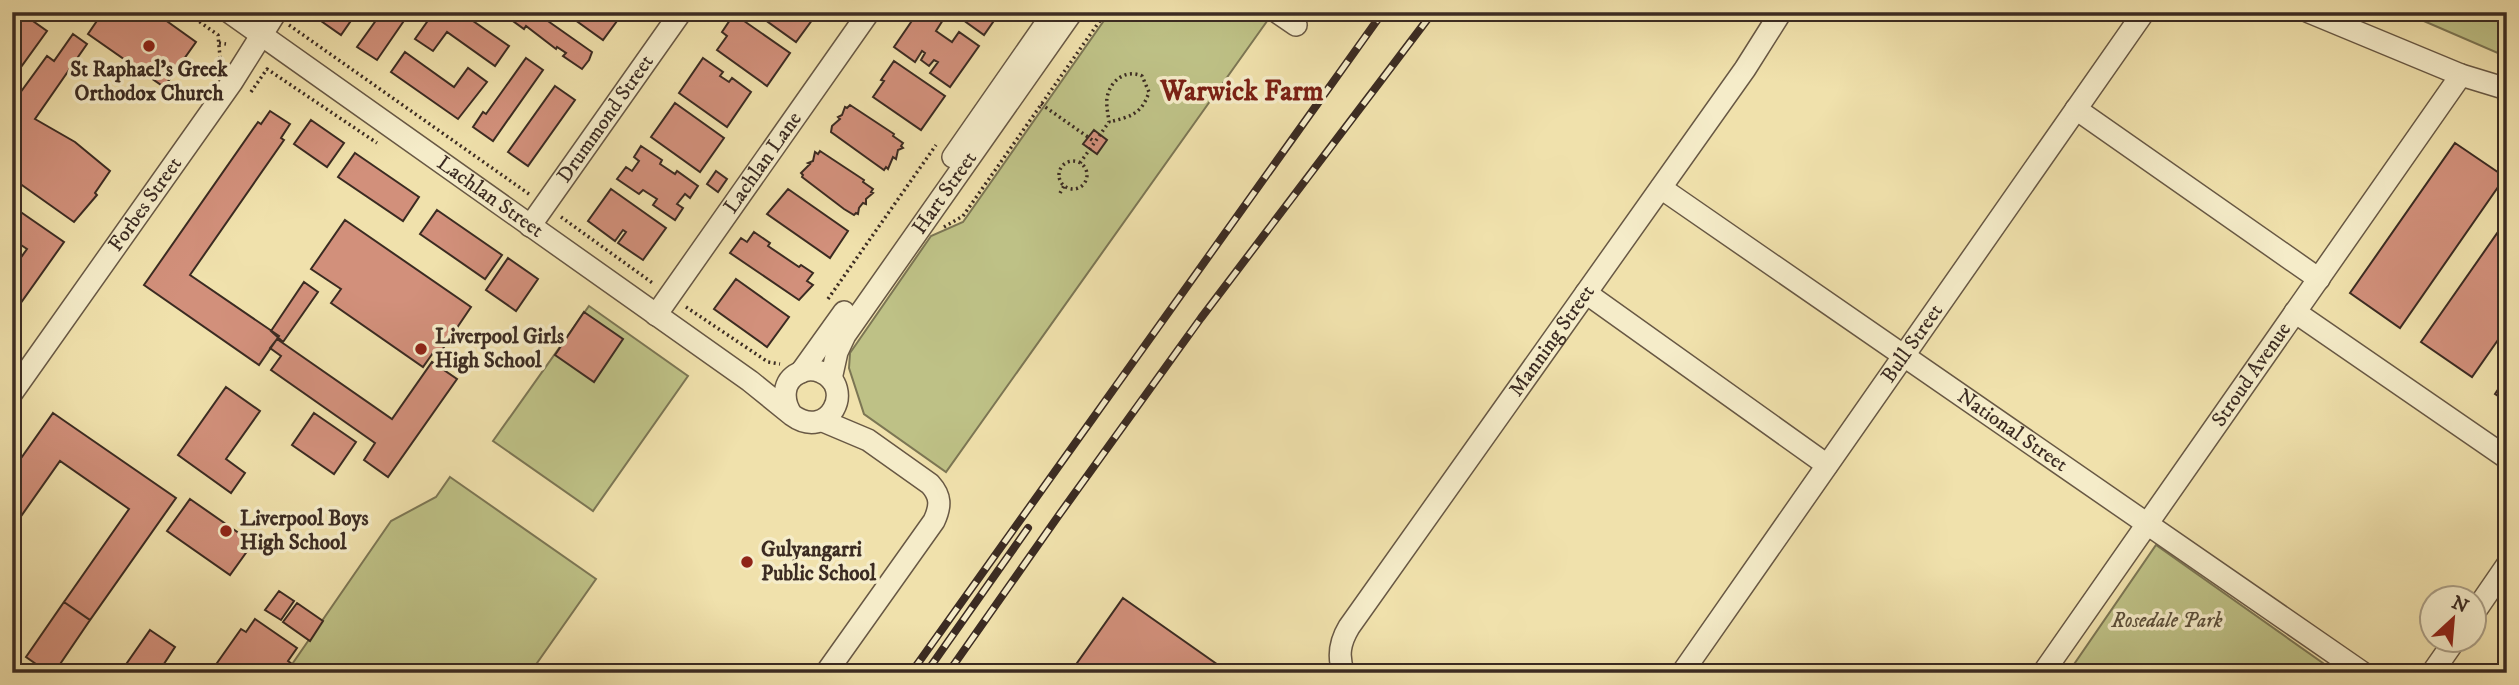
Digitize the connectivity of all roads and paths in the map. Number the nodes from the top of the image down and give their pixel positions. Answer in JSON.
{"nodes":[{"id":1,"x":186,"y":12,"type":"edge"},
{"id":2,"x":229,"y":12,"type":"edge"},
{"id":3,"x":681,"y":12,"type":"edge"},
{"id":4,"x":869,"y":12,"type":"edge"},
{"id":5,"x":1054,"y":12,"type":"edge"},
{"id":6,"x":1072,"y":12,"type":"edge"},
{"id":7,"x":1105,"y":12,"type":"edge"},
{"id":8,"x":1277,"y":12,"type":"edge"},
{"id":9,"x":1781,"y":12,"type":"edge"},
{"id":10,"x":2144,"y":12,"type":"edge"},
{"id":11,"x":2309,"y":12,"type":"edge"},
{"id":12,"x":275,"y":13,"type":"edge"},
{"id":13,"x":1296,"y":25,"type":"dead end"},
{"id":14,"x":261,"y":35,"type":"junction"},
{"id":15,"x":219,"y":43,"type":"junction"},
{"id":16,"x":226,"y":44,"type":"dead end"},
{"id":17,"x":212,"y":68,"type":"dead end"},
{"id":18,"x":2461,"y":75,"type":"junction"},
{"id":19,"x":2507,"y":89,"type":"edge"},
{"id":20,"x":249,"y":94,"type":"dead end"},
{"id":21,"x":2507,"y":103,"type":"edge"},
{"id":22,"x":1041,"y":104,"type":"junction"},
{"id":23,"x":2076,"y":108,"type":"junction"},
{"id":24,"x":1109,"y":122,"type":"junction"},
{"id":25,"x":940,"y":140,"type":"dead end"},
{"id":26,"x":1095,"y":142,"type":"junction"},
{"id":27,"x":378,"y":143,"type":"dead end"},
{"id":28,"x":1080,"y":163,"type":"junction"},
{"id":29,"x":1065,"y":186,"type":"junction"},
{"id":30,"x":1661,"y":188,"type":"junction"},
{"id":31,"x":1060,"y":193,"type":"dead end"},
{"id":32,"x":545,"y":205,"type":"junction"},
{"id":33,"x":530,"y":226,"type":"junction"},
{"id":34,"x":941,"y":228,"type":"dead end"},
{"id":35,"x":2319,"y":279,"type":"junction"},
{"id":36,"x":1586,"y":293,"type":"junction"},
{"id":37,"x":670,"y":295,"type":"junction"},
{"id":38,"x":824,"y":306,"type":"dead end"},
{"id":39,"x":2295,"y":312,"type":"junction"},
{"id":40,"x":656,"y":315,"type":"junction"},
{"id":41,"x":1904,"y":354,"type":"junction"},
{"id":42,"x":789,"y":370,"type":"junction"},
{"id":43,"x":750,"y":382,"type":"junction"},
{"id":44,"x":834,"y":386,"type":"junction"},
{"id":45,"x":12,"y":393,"type":"edge"},
{"id":46,"x":792,"y":415,"type":"junction"},
{"id":47,"x":823,"y":421,"type":"junction"},
{"id":48,"x":868,"y":440,"type":"junction"},
{"id":49,"x":2507,"y":458,"type":"edge"},
{"id":50,"x":1827,"y":466,"type":"junction"},
{"id":51,"x":2148,"y":524,"type":"junction"},
{"id":52,"x":2507,"y":565,"type":"edge"},
{"id":53,"x":2488,"y":592,"type":"edge"},
{"id":54,"x":2445,"y":654,"type":"edge"},
{"id":55,"x":826,"y":673,"type":"edge"},
{"id":56,"x":1344,"y":673,"type":"edge"},
{"id":57,"x":1682,"y":673,"type":"edge"},
{"id":58,"x":2043,"y":673,"type":"edge"},
{"id":59,"x":2363,"y":673,"type":"edge"},
{"id":60,"x":2432,"y":673,"type":"edge"}],
"edges":[{"from":1,"to":15,"type":"path"},
{"from":2,"to":14,"type":"street","name":"Lachlan Street"},
{"from":3,"to":32,"type":"street","name":"Drummond Street"},
{"from":4,"to":37,"type":"street","name":"Lachlan Lane"},
{"from":5,"to":42,"type":"street","name":"Hart Street"},
{"from":6,"to":44,"type":"street","name":"Hart Street"},
{"from":7,"to":22,"type":"path"},
{"from":8,"to":13,"type":"street"},
{"from":9,"to":30,"type":"street","name":"Manning Street"},
{"from":10,"to":23,"type":"street","name":"Bull Street"},
{"from":11,"to":18,"type":"street"},
{"from":12,"to":14,"type":"street","name":"Forbes Street"},
{"from":12,"to":32,"type":"path","name":"Lachlan Street"},
{"from":14,"to":33,"type":"street","name":"Lachlan Street"},
{"from":14,"to":45,"type":"street","name":"Forbes Street"},
{"from":15,"to":16,"type":"path"},
{"from":15,"to":17,"type":"path"},
{"from":18,"to":19,"type":"street"},
{"from":18,"to":21,"type":"street"},
{"from":18,"to":35,"type":"street","name":"Stroud Avenue"},
{"from":20,"to":27,"type":"path"},
{"from":22,"to":26,"type":"path"},
{"from":22,"to":34,"type":"path"},
{"from":23,"to":35,"type":"street"},
{"from":23,"to":41,"type":"street","name":"Bull Street"},
{"from":24,"to":24,"type":"path"},
{"from":24,"to":26,"type":"path"},
{"from":25,"to":38,"type":"path"},
{"from":26,"to":28,"type":"path"},
{"from":28,"to":29,"type":"path"},
{"from":28,"to":29,"type":"path"},
{"from":29,"to":31,"type":"path"},
{"from":30,"to":36,"type":"street","name":"Manning Street"},
{"from":30,"to":41,"type":"street","name":"National Street"},
{"from":32,"to":33,"type":"street","name":"Drummond Street"},
{"from":32,"to":37,"type":"path","name":"Lachlan Street"},
{"from":33,"to":40,"type":"street","name":"Lachlan Street"},
{"from":35,"to":39,"type":"street","name":"Stroud Avenue"},
{"from":36,"to":50,"type":"street"},
{"from":36,"to":56,"type":"street","name":"Manning Street"},
{"from":37,"to":40,"type":"street","name":"Lachlan Lane"},
{"from":37,"to":42,"type":"path","name":"Lachlan Street"},
{"from":39,"to":49,"type":"street"},
{"from":39,"to":51,"type":"street","name":"Stroud Avenue"},
{"from":40,"to":43,"type":"street","name":"Lachlan Street"},
{"from":41,"to":50,"type":"street","name":"Bull Street"},
{"from":41,"to":51,"type":"street","name":"National Street"},
{"from":42,"to":43,"type":"street"},
{"from":42,"to":44,"type":"street"},
{"from":42,"to":46,"type":"street"},
{"from":43,"to":46,"type":"street"},
{"from":44,"to":47,"type":"street"},
{"from":44,"to":48,"type":"street"},
{"from":46,"to":47,"type":"street"},
{"from":47,"to":48,"type":"street"},
{"from":48,"to":55,"type":"street"},
{"from":50,"to":57,"type":"street","name":"Bull Street"},
{"from":51,"to":58,"type":"street","name":"Stroud Avenue"},
{"from":51,"to":59,"type":"street","name":"National Street"},
{"from":52,"to":53,"type":"street"},
{"from":54,"to":60,"type":"street"}]}
